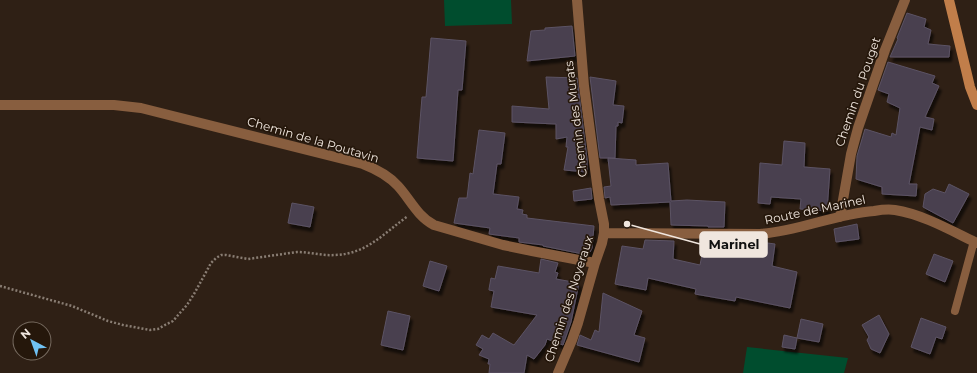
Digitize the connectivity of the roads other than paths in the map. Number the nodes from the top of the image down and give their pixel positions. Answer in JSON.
{"nodes":[{"id":1,"x":577,"y":0,"type":"edge"},
{"id":2,"x":905,"y":0,"type":"edge"},
{"id":3,"x":949,"y":0,"type":"edge"},
{"id":4,"x":0,"y":105,"type":"edge"},
{"id":5,"x":977,"y":105,"type":"edge"},
{"id":6,"x":840,"y":217,"type":"junction"},
{"id":7,"x":604,"y":233,"type":"junction"},
{"id":8,"x":975,"y":242,"type":"edge"},
{"id":9,"x":595,"y":263,"type":"junction"},
{"id":10,"x":955,"y":311,"type":"dead end"},
{"id":11,"x":558,"y":373,"type":"edge"}],
"edges":[{"from":1,"to":7,"type":"street","name":"Chemin des Murats"},
{"from":2,"to":6,"type":"street","name":"Chemin du Pouget"},
{"from":3,"to":5,"type":"street"},
{"from":4,"to":9,"type":"street","name":"Chemin de la Poutavin"},
{"from":6,"to":7,"type":"street","name":"Route de Marinel"},
{"from":6,"to":8,"type":"street","name":"Route de Marinel"},
{"from":7,"to":9,"type":"street","name":"Chemin des Noyeraux"},
{"from":8,"to":10,"type":"lane"},
{"from":9,"to":11,"type":"street","name":"Chemin des Noyeraux"}]}
